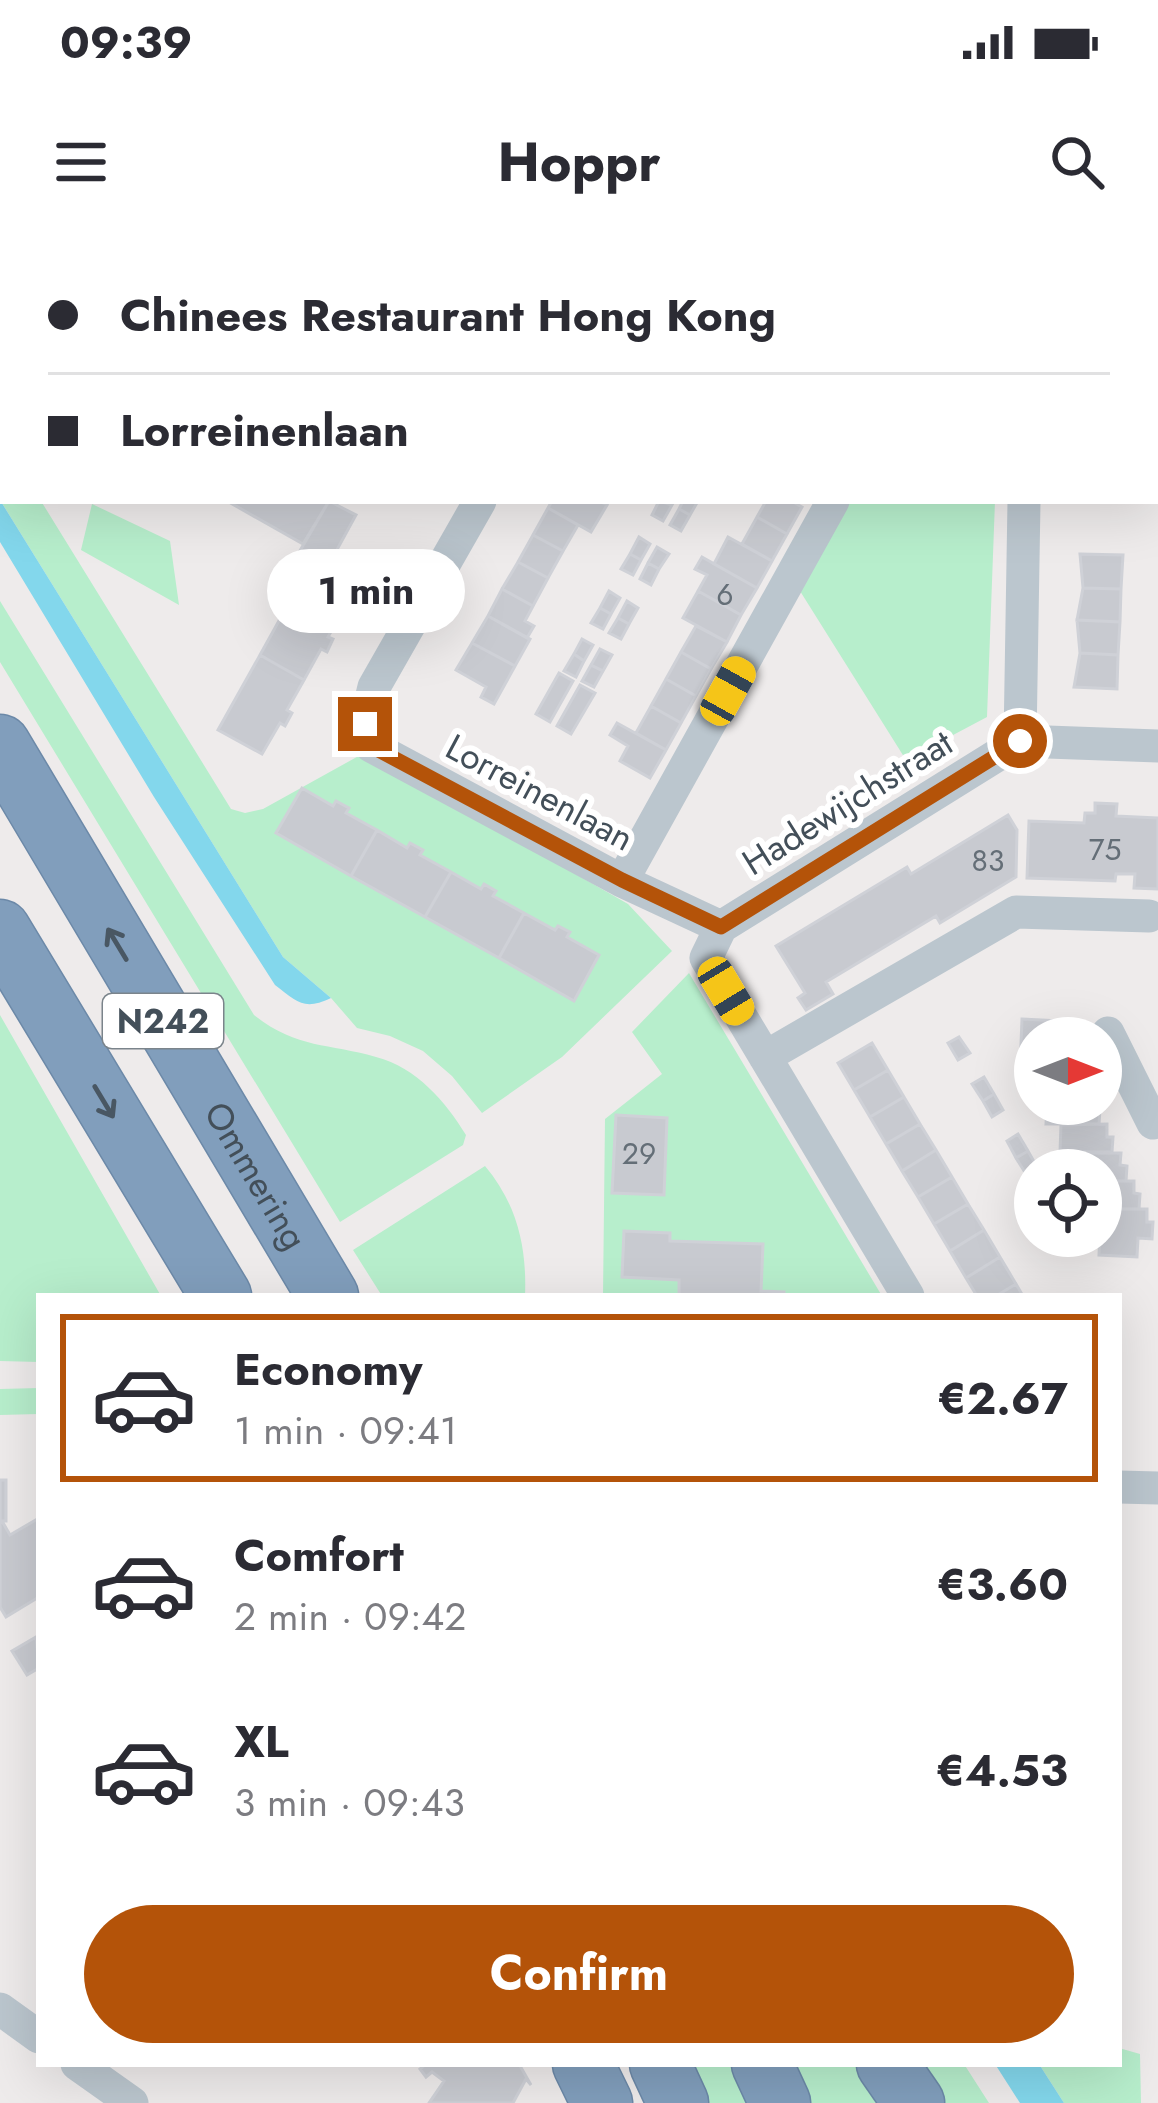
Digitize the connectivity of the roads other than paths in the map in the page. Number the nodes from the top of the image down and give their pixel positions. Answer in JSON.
{"nodes":[{"id":1,"x":477,"y":504,"type":"edge"},
{"id":2,"x":830,"y":504,"type":"edge"},
{"id":3,"x":1024,"y":504,"type":"edge"},
{"id":4,"x":1020,"y":741,"type":"junction"},
{"id":5,"x":0,"y":746,"type":"edge"},
{"id":6,"x":1158,"y":746,"type":"edge"},
{"id":7,"x":622,"y":880,"type":"junction"},
{"id":8,"x":1149,"y":916,"type":"dead end"},
{"id":9,"x":721,"y":927,"type":"junction"},
{"id":10,"x":0,"y":930,"type":"edge"},
{"id":11,"x":765,"y":1057,"type":"junction"},
{"id":12,"x":1122,"y":1060,"type":"edge"},
{"id":13,"x":1156,"y":1126,"type":"edge"},
{"id":14,"x":219,"y":1293,"type":"edge"},
{"id":15,"x":326,"y":1293,"type":"edge"},
{"id":16,"x":906,"y":1293,"type":"edge"},
{"id":17,"x":1122,"y":1486,"type":"edge"},
{"id":18,"x":1158,"y":1488,"type":"edge"},
{"id":19,"x":0,"y":2009,"type":"edge"},
{"id":20,"x":36,"y":2035,"type":"edge"},
{"id":21,"x":81,"y":2067,"type":"edge"},
{"id":22,"x":584,"y":2067,"type":"edge"},
{"id":23,"x":661,"y":2067,"type":"edge"},
{"id":24,"x":763,"y":2067,"type":"edge"},
{"id":25,"x":889,"y":2067,"type":"edge"},
{"id":26,"x":132,"y":2103,"type":"edge"},
{"id":27,"x":602,"y":2103,"type":"edge"},
{"id":28,"x":678,"y":2103,"type":"edge"},
{"id":29,"x":780,"y":2103,"type":"edge"},
{"id":30,"x":914,"y":2103,"type":"edge"}],
"edges":[{"from":1,"to":7,"type":"street","name":"Lorreinenlaan"},
{"from":2,"to":7,"type":"street"},
{"from":3,"to":4,"type":"street"},
{"from":4,"to":6,"type":"street"},
{"from":4,"to":9,"type":"street","name":"Hadewijchstraat"},
{"from":15,"to":5,"type":"highway","name":"Ommering","number":"N242","one_way":true},
{"from":7,"to":9,"type":"street","name":"Lorreinenlaan"},
{"from":8,"to":11,"type":"street"},
{"from":9,"to":11,"type":"street"},
{"from":10,"to":14,"type":"highway","number":"N242","one_way":true},
{"from":11,"to":16,"type":"street"},
{"from":12,"to":13,"type":"street"},
{"from":17,"to":18,"type":"street"},
{"from":19,"to":20,"type":"street"},
{"from":21,"to":26,"type":"street"},
{"from":22,"to":27,"type":"highway"},
{"from":23,"to":28,"type":"highway"},
{"from":24,"to":29,"type":"highway"},
{"from":25,"to":30,"type":"highway"}]}
